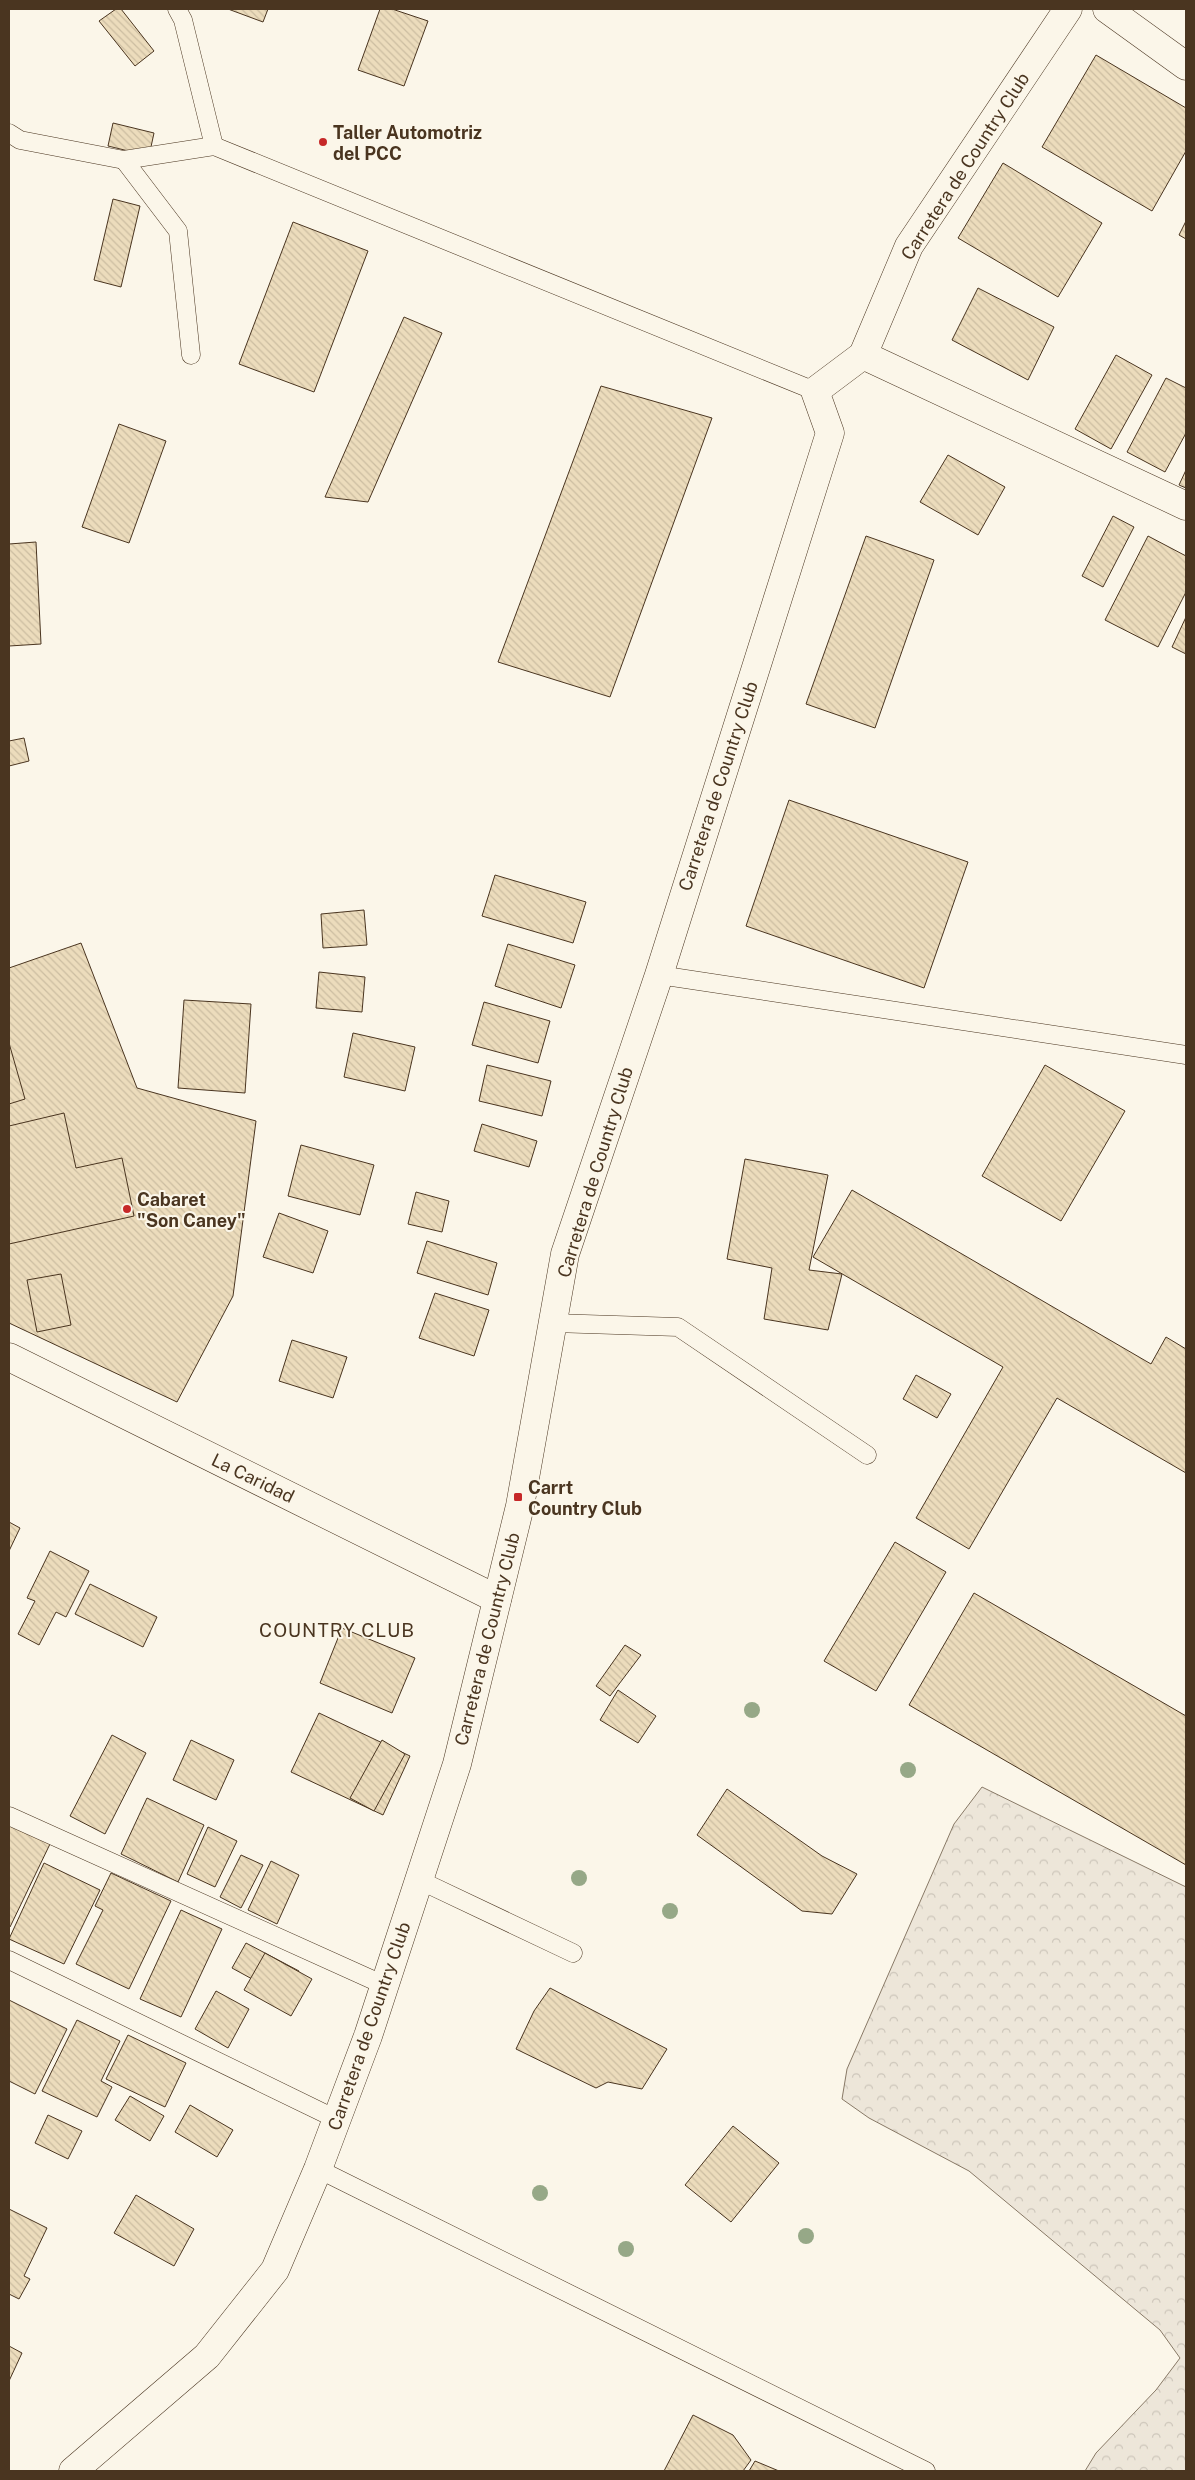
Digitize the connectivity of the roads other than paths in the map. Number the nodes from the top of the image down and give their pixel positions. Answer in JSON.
{"nodes":[{"id":1,"x":177,"y":9,"type":"edge"},
{"id":2,"x":1068,"y":9,"type":"edge"},
{"id":3,"x":1107,"y":9,"type":"edge"},
{"id":4,"x":1186,"y":66,"type":"edge"},
{"id":5,"x":9,"y":134,"type":"edge"},
{"id":6,"x":214,"y":146,"type":"junction"},
{"id":7,"x":124,"y":160,"type":"junction"},
{"id":8,"x":191,"y":355,"type":"dead end"},
{"id":9,"x":863,"y":355,"type":"junction"},
{"id":10,"x":815,"y":391,"type":"junction"},
{"id":11,"x":1186,"y":506,"type":"edge"},
{"id":12,"x":658,"y":975,"type":"junction"},
{"id":13,"x":1186,"y":1055,"type":"edge"},
{"id":14,"x":553,"y":1323,"type":"junction"},
{"id":15,"x":9,"y":1357,"type":"edge"},
{"id":16,"x":867,"y":1455,"type":"dead end"},
{"id":17,"x":497,"y":1599,"type":"junction"},
{"id":18,"x":9,"y":1816,"type":"edge"},
{"id":19,"x":419,"y":1880,"type":"junction"},
{"id":20,"x":573,"y":1953,"type":"dead end"},
{"id":21,"x":9,"y":1960,"type":"edge"},
{"id":22,"x":384,"y":1985,"type":"junction"},
{"id":23,"x":336,"y":2119,"type":"junction"},
{"id":24,"x":318,"y":2169,"type":"junction"},
{"id":25,"x":73,"y":2471,"type":"edge"},
{"id":26,"x":926,"y":2471,"type":"edge"}],
"edges":[{"from":1,"to":6,"type":"lane"},
{"from":2,"to":9,"type":"street","name":"Carretera de Country Club"},
{"from":3,"to":4,"type":"street"},
{"from":5,"to":7,"type":"lane"},
{"from":6,"to":7,"type":"lane"},
{"from":6,"to":10,"type":"lane"},
{"from":7,"to":8,"type":"lane"},
{"from":9,"to":10,"type":"street"},
{"from":9,"to":11,"type":"street"},
{"from":10,"to":12,"type":"street","name":"Carretera de Country Club"},
{"from":12,"to":13,"type":"lane"},
{"from":12,"to":14,"type":"street","name":"Carretera de Country Club"},
{"from":14,"to":16,"type":"lane"},
{"from":14,"to":17,"type":"street","name":"Carretera de Country Club"},
{"from":15,"to":17,"type":"street","name":"La Caridad"},
{"from":17,"to":19,"type":"street","name":"Carretera de Country Club"},
{"from":18,"to":22,"type":"lane"},
{"from":19,"to":20,"type":"lane"},
{"from":19,"to":22,"type":"street","name":"Carretera de Country Club"},
{"from":21,"to":23,"type":"lane"},
{"from":22,"to":23,"type":"street","name":"Carretera de Country Club"},
{"from":23,"to":24,"type":"street","name":"Carretera de Country Club"},
{"from":24,"to":25,"type":"street","name":"Carretera de Country Club"},
{"from":24,"to":26,"type":"lane"}]}
